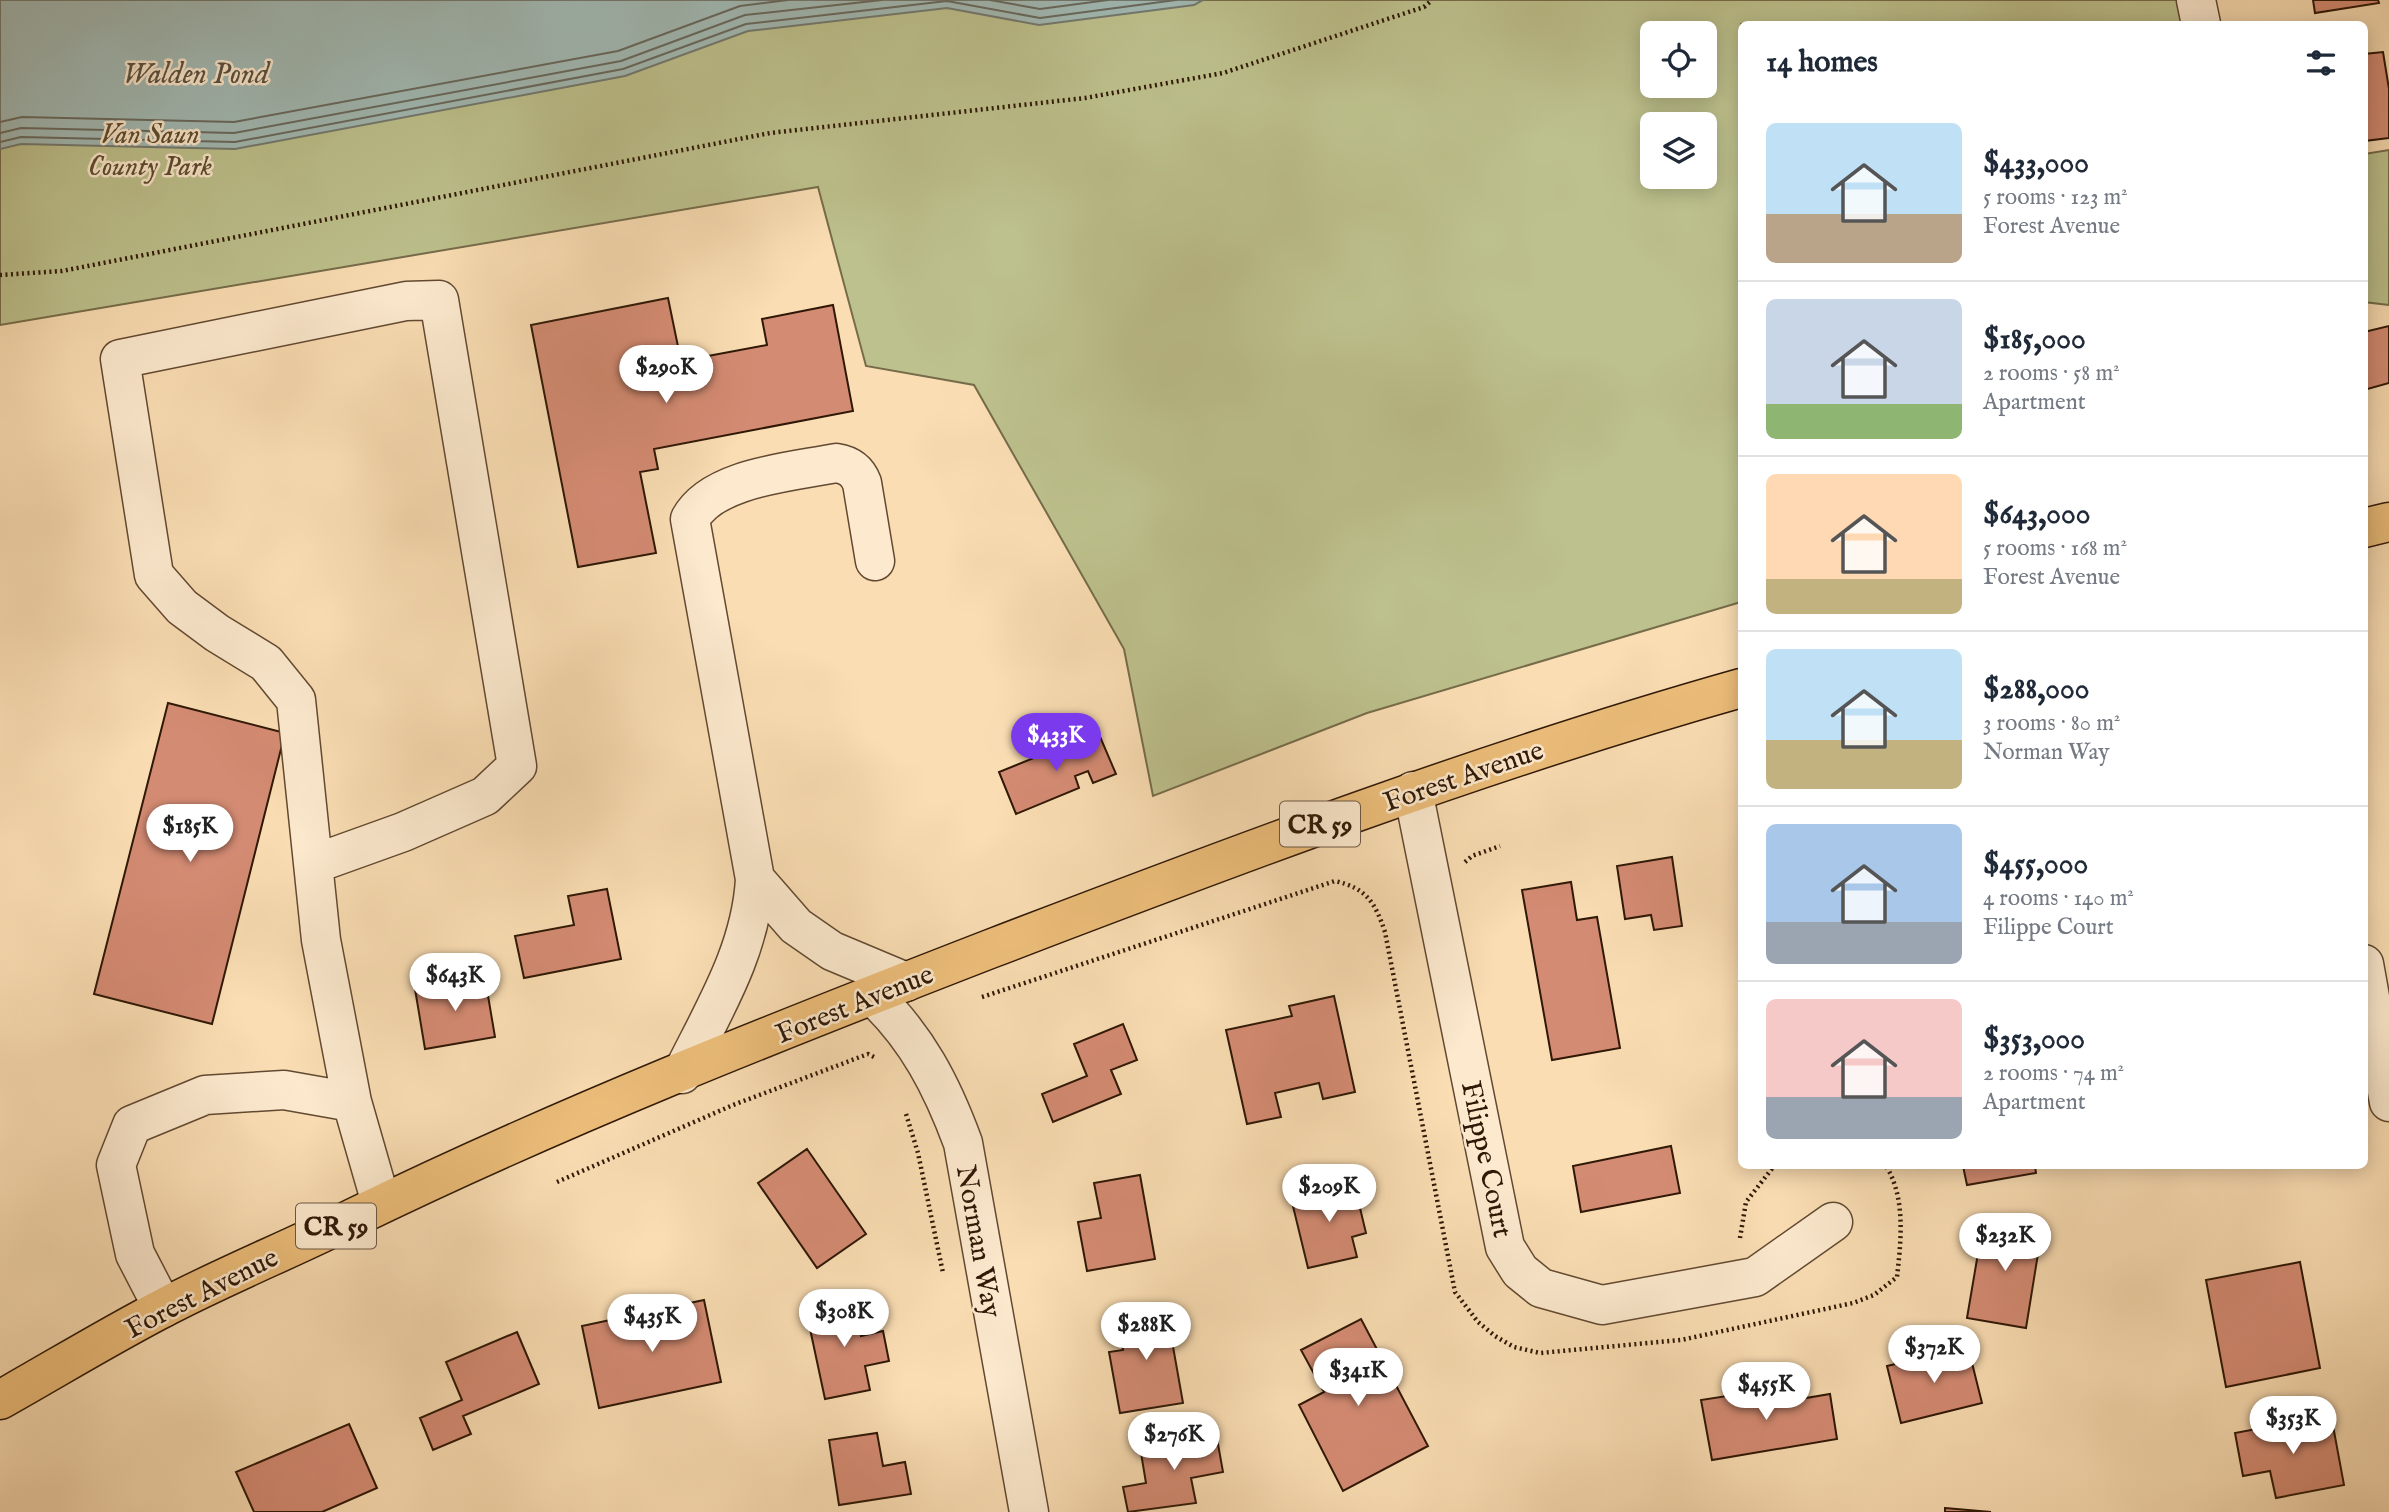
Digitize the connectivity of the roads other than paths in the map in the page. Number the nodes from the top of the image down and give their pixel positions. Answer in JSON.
{"nodes":[{"id":1,"x":2196,"y":0,"type":"edge"},
{"id":2,"x":2200,"y":21,"type":"edge"},
{"id":3,"x":2389,"y":522,"type":"edge"},
{"id":4,"x":2368,"y":527,"type":"edge"},
{"id":5,"x":875,"y":561,"type":"dead end"},
{"id":6,"x":1738,"y":689,"type":"edge"},
{"id":7,"x":1413,"y":791,"type":"junction"},
{"id":8,"x":314,"y":864,"type":"junction"},
{"id":9,"x":755,"y":879,"type":"junction"},
{"id":10,"x":2368,"y":986,"type":"edge"},
{"id":11,"x":889,"y":988,"type":"junction"},
{"id":12,"x":681,"y":1074,"type":"junction"},
{"id":13,"x":352,"y":1102,"type":"junction"},
{"id":14,"x":2389,"y":1102,"type":"edge"},
{"id":15,"x":381,"y":1203,"type":"junction"},
{"id":16,"x":1833,"y":1223,"type":"dead end"},
{"id":17,"x":163,"y":1308,"type":"junction"},
{"id":18,"x":0,"y":1401,"type":"edge"},
{"id":19,"x":1028,"y":1512,"type":"edge"}],
"edges":[{"from":1,"to":2,"type":"street"},
{"from":3,"to":4,"type":"main road"},
{"from":5,"to":9,"type":"street"},
{"from":6,"to":7,"type":"main road","name":"Forest Avenue","number":"CR 59"},
{"from":7,"to":11,"type":"main road","name":"Forest Avenue","number":"CR 59"},
{"from":7,"to":16,"type":"street","name":"Filippe Court"},
{"from":8,"to":8,"type":"street"},
{"from":8,"to":13,"type":"street"},
{"from":9,"to":11,"type":"street"},
{"from":9,"to":12,"type":"street"},
{"from":10,"to":14,"type":"street"},
{"from":11,"to":12,"type":"main road","name":"Forest Avenue","number":"CR 59"},
{"from":11,"to":19,"type":"street","name":"Norman Way"},
{"from":12,"to":15,"type":"main road","name":"Forest Avenue","number":"CR 59"},
{"from":13,"to":15,"type":"street"},
{"from":13,"to":17,"type":"street"},
{"from":15,"to":17,"type":"main road","name":"Forest Avenue","number":"CR 59"},
{"from":17,"to":18,"type":"main road","name":"Forest Avenue","number":"CR 59"}]}
